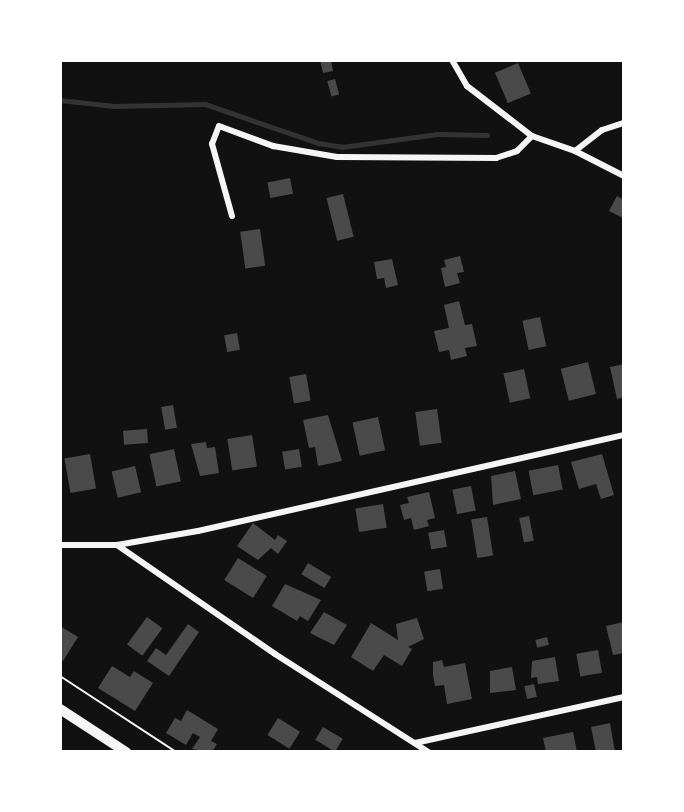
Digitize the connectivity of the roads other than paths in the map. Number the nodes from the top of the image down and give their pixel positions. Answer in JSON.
{"nodes":[{"id":1,"x":452,"y":60,"type":"edge"},
{"id":2,"x":624,"y":123,"type":"edge"},
{"id":3,"x":532,"y":136,"type":"junction"},
{"id":4,"x":575,"y":151,"type":"junction"},
{"id":5,"x":624,"y":176,"type":"edge"},
{"id":6,"x":232,"y":216,"type":"dead end"},
{"id":7,"x":624,"y":435,"type":"edge"},
{"id":8,"x":60,"y":545,"type":"edge"},
{"id":9,"x":117,"y":545,"type":"junction"},
{"id":10,"x":624,"y":697,"type":"edge"},
{"id":11,"x":60,"y":709,"type":"edge"},
{"id":12,"x":415,"y":743,"type":"junction"},
{"id":13,"x":126,"y":752,"type":"edge"},
{"id":14,"x":428,"y":752,"type":"edge"}],
"edges":[{"from":1,"to":3,"type":"street"},
{"from":2,"to":4,"type":"street"},
{"from":3,"to":4,"type":"street"},
{"from":3,"to":6,"type":"street"},
{"from":4,"to":5,"type":"street"},
{"from":7,"to":9,"type":"street"},
{"from":8,"to":9,"type":"street"},
{"from":9,"to":12,"type":"street"},
{"from":10,"to":12,"type":"street"},
{"from":11,"to":13,"type":"main road"},
{"from":12,"to":14,"type":"street"}]}
